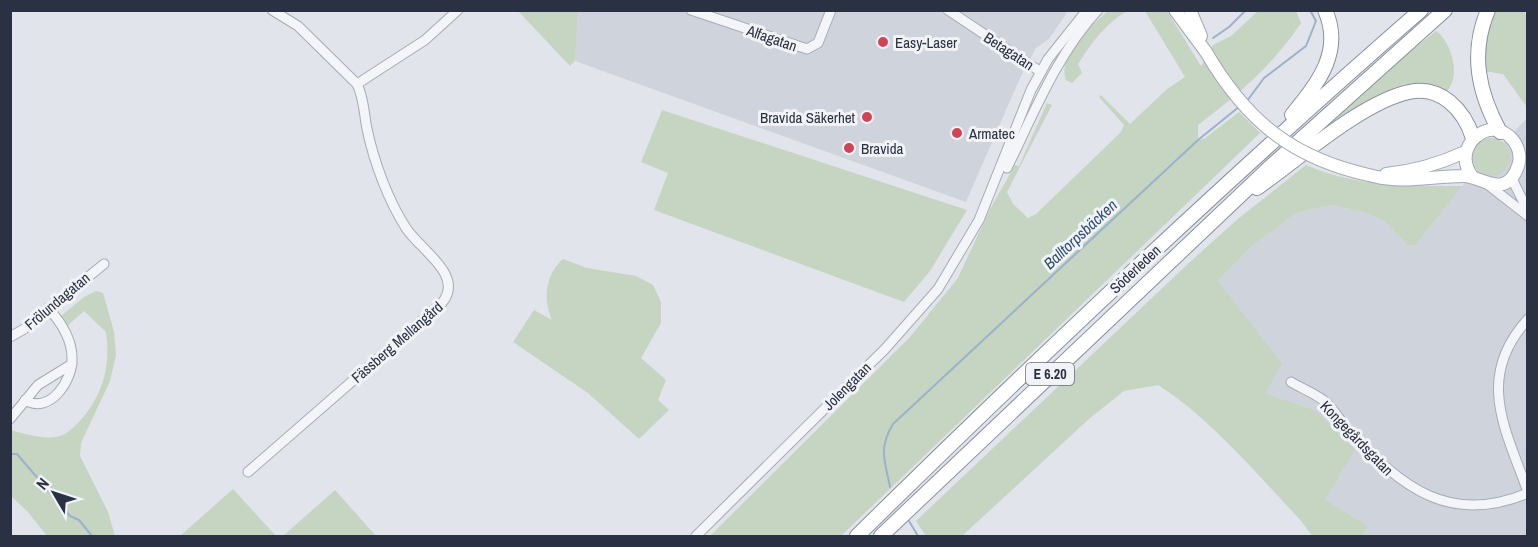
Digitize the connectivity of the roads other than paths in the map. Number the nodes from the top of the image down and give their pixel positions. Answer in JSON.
{"nodes":[{"id":1,"x":272,"y":10,"type":"edge"},
{"id":2,"x":691,"y":10,"type":"edge"},
{"id":3,"x":831,"y":10,"type":"edge"},
{"id":4,"x":948,"y":10,"type":"edge"},
{"id":5,"x":1087,"y":10,"type":"edge"},
{"id":6,"x":1098,"y":10,"type":"edge"},
{"id":7,"x":1175,"y":10,"type":"edge"},
{"id":8,"x":1325,"y":10,"type":"edge"},
{"id":9,"x":1421,"y":10,"type":"edge"},
{"id":10,"x":1445,"y":10,"type":"edge"},
{"id":11,"x":1488,"y":10,"type":"edge"},
{"id":12,"x":455,"y":11,"type":"edge"},
{"id":13,"x":1191,"y":12,"type":"edge"},
{"id":14,"x":1206,"y":52,"type":"junction"},
{"id":15,"x":1041,"y":72,"type":"junction"},
{"id":16,"x":357,"y":84,"type":"junction"},
{"id":17,"x":1500,"y":132,"type":"junction"},
{"id":18,"x":1473,"y":138,"type":"junction"},
{"id":19,"x":1523,"y":146,"type":"edge"},
{"id":20,"x":1267,"y":148,"type":"junction"},
{"id":21,"x":1465,"y":152,"type":"junction"},
{"id":22,"x":1373,"y":176,"type":"junction"},
{"id":23,"x":1472,"y":176,"type":"junction"},
{"id":24,"x":1511,"y":177,"type":"junction"},
{"id":25,"x":1486,"y":184,"type":"junction"},
{"id":26,"x":1527,"y":211,"type":"edge"},
{"id":27,"x":1221,"y":214,"type":"junction"},
{"id":28,"x":1527,"y":216,"type":"edge"},
{"id":29,"x":979,"y":220,"type":"junction"},
{"id":30,"x":104,"y":264,"type":"dead end"},
{"id":31,"x":48,"y":308,"type":"junction"},
{"id":32,"x":1527,"y":319,"type":"edge"},
{"id":33,"x":10,"y":337,"type":"edge"},
{"id":34,"x":72,"y":364,"type":"junction"},
{"id":35,"x":1291,"y":382,"type":"dead end"},
{"id":36,"x":25,"y":400,"type":"junction"},
{"id":37,"x":10,"y":419,"type":"edge"},
{"id":38,"x":248,"y":472,"type":"dead end"},
{"id":39,"x":1527,"y":493,"type":"edge"},
{"id":40,"x":696,"y":537,"type":"edge"},
{"id":41,"x":856,"y":537,"type":"edge"},
{"id":42,"x":881,"y":537,"type":"edge"}],
"edges":[{"from":1,"to":16,"type":"street"},
{"from":2,"to":3,"type":"street","name":"Alfagatan"},
{"from":4,"to":15,"type":"street","name":"Betagatan"},
{"from":5,"to":15,"type":"street","name":"Jolengatan"},
{"from":6,"to":29,"type":"street","name":"Jolengatan"},
{"from":7,"to":14,"type":"main road"},
{"from":8,"to":20,"type":"highway"},
{"from":9,"to":20,"type":"highway","name":"Söderleden","number":"E 6.20"},
{"from":10,"to":27,"type":"highway","name":"Söderleden","number":"E 6.20"},
{"from":11,"to":17,"type":"highway"},
{"from":12,"to":16,"type":"street"},
{"from":13,"to":14,"type":"main road"},
{"from":14,"to":22,"type":"main road","bridge":true},
{"from":15,"to":29,"type":"street","name":"Jolengatan"},
{"from":16,"to":38,"type":"street","name":"Fässberg Mellangård"},
{"from":17,"to":18,"type":"main road"},
{"from":17,"to":19,"type":"main road"},
{"from":18,"to":21,"type":"main road"},
{"from":18,"to":27,"type":"highway"},
{"from":19,"to":24,"type":"main road"},
{"from":20,"to":41,"type":"highway","name":"Söderleden","number":"E 6.20"},
{"from":21,"to":22,"type":"main road"},
{"from":21,"to":23,"type":"main road"},
{"from":22,"to":23,"type":"main road"},
{"from":23,"to":25,"type":"main road"},
{"from":24,"to":25,"type":"main road"},
{"from":24,"to":26,"type":"street"},
{"from":25,"to":28,"type":"street"},
{"from":27,"to":42,"type":"highway","name":"Söderleden","number":"E 6.20"},
{"from":29,"to":40,"type":"street","name":"Jolengatan"},
{"from":30,"to":31,"type":"street","name":"Frölundagatan"},
{"from":31,"to":33,"type":"street","name":"Frölundagatan"},
{"from":31,"to":34,"type":"street"},
{"from":32,"to":39,"type":"street"},
{"from":34,"to":36,"type":"street"},
{"from":34,"to":36,"type":"street"},
{"from":35,"to":39,"type":"street","name":"Kongegårdsgatan"},
{"from":36,"to":37,"type":"street"}]}
